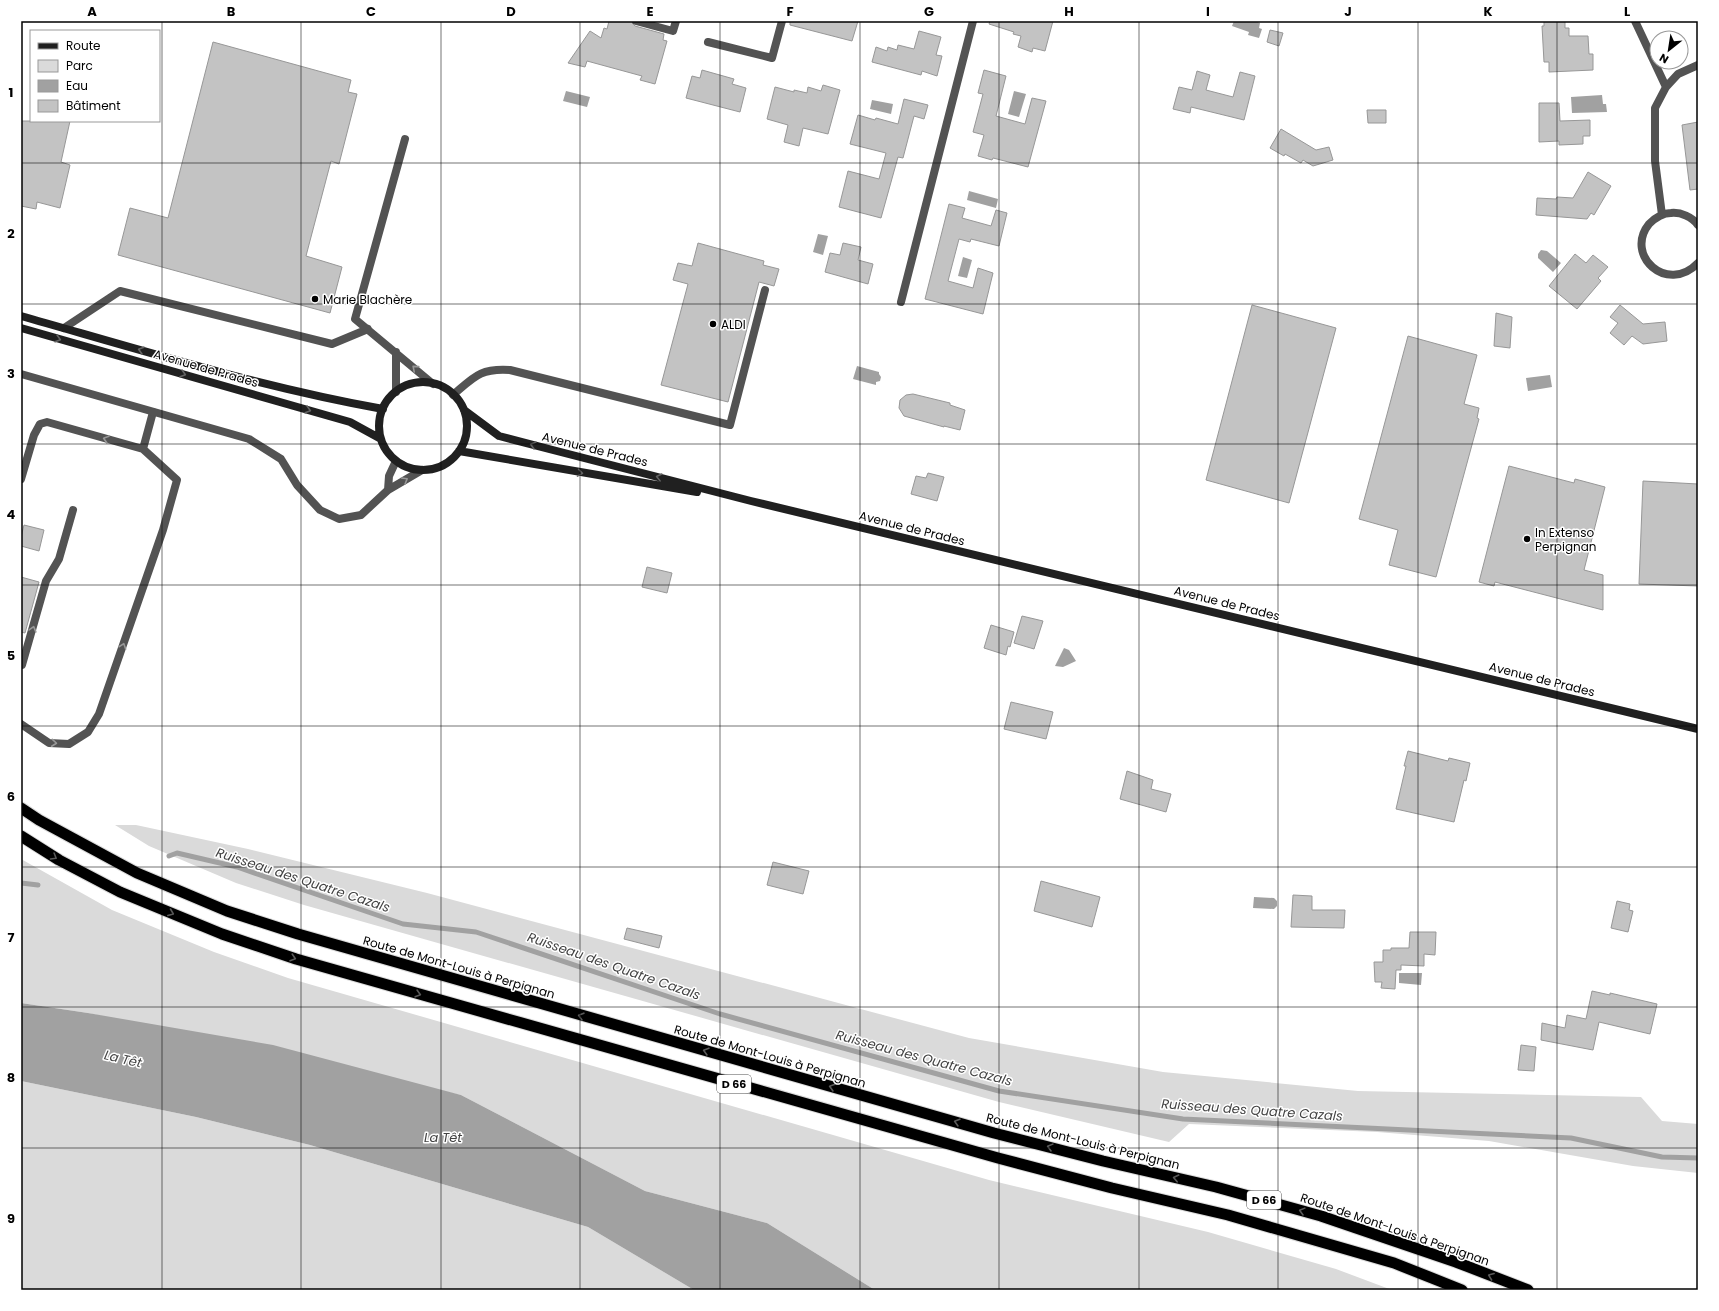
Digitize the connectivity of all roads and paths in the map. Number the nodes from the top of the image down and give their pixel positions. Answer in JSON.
{"nodes":[{"id":1,"x":636,"y":21,"type":"edge"},
{"id":2,"x":676,"y":21,"type":"edge"},
{"id":3,"x":782,"y":21,"type":"edge"},
{"id":4,"x":974,"y":21,"type":"edge"},
{"id":5,"x":1635,"y":21,"type":"edge"},
{"id":6,"x":708,"y":42,"type":"dead end"},
{"id":7,"x":1698,"y":65,"type":"edge"},
{"id":8,"x":1666,"y":87,"type":"junction"},
{"id":9,"x":405,"y":139,"type":"dead end"},
{"id":10,"x":1662,"y":215,"type":"junction"},
{"id":11,"x":1698,"y":223,"type":"edge"},
{"id":12,"x":1698,"y":263,"type":"edge"},
{"id":13,"x":765,"y":290,"type":"dead end"},
{"id":14,"x":901,"y":302,"type":"dead end"},
{"id":15,"x":21,"y":316,"type":"edge"},
{"id":16,"x":21,"y":328,"type":"edge"},
{"id":17,"x":64,"y":328,"type":"junction"},
{"id":18,"x":368,"y":330,"type":"junction"},
{"id":19,"x":396,"y":352,"type":"junction"},
{"id":20,"x":21,"y":374,"type":"edge"},
{"id":21,"x":433,"y":384,"type":"junction"},
{"id":22,"x":396,"y":392,"type":"junction"},
{"id":23,"x":452,"y":395,"type":"junction"},
{"id":24,"x":383,"y":409,"type":"junction"},
{"id":25,"x":464,"y":410,"type":"junction"},
{"id":26,"x":153,"y":412,"type":"junction"},
{"id":27,"x":381,"y":439,"type":"junction"},
{"id":28,"x":144,"y":449,"type":"junction"},
{"id":29,"x":459,"y":451,"type":"junction"},
{"id":30,"x":396,"y":461,"type":"junction"},
{"id":31,"x":422,"y":470,"type":"junction"},
{"id":32,"x":21,"y":479,"type":"edge"},
{"id":33,"x":388,"y":490,"type":"junction"},
{"id":34,"x":751,"y":501,"type":"junction"},
{"id":35,"x":73,"y":510,"type":"dead end"},
{"id":36,"x":21,"y":665,"type":"edge"},
{"id":37,"x":21,"y":724,"type":"edge"},
{"id":38,"x":1698,"y":729,"type":"edge"},
{"id":39,"x":21,"y":808,"type":"edge"},
{"id":40,"x":21,"y":836,"type":"edge"},
{"id":41,"x":1462,"y":1290,"type":"edge"},
{"id":42,"x":1528,"y":1290,"type":"edge"}],
"edges":[{"from":1,"to":2,"type":"street"},
{"from":3,"to":6,"type":"street"},
{"from":4,"to":14,"type":"street"},
{"from":5,"to":8,"type":"street"},
{"from":7,"to":8,"type":"street"},
{"from":8,"to":10,"type":"street"},
{"from":9,"to":18,"type":"street"},
{"from":10,"to":11,"type":"street"},
{"from":10,"to":12,"type":"street"},
{"from":13,"to":23,"type":"street"},
{"from":15,"to":17,"type":"main road","name":"Avenue de Prades"},
{"from":16,"to":27,"type":"main road","name":"Avenue de Prades","one_way":true},
{"from":17,"to":18,"type":"street"},
{"from":24,"to":17,"type":"main road","name":"Avenue de Prades","one_way":true},
{"from":18,"to":19,"type":"street"},
{"from":21,"to":19,"type":"street","one_way":true},
{"from":19,"to":22,"type":"street"},
{"from":20,"to":26,"type":"street"},
{"from":21,"to":22,"type":"main road"},
{"from":21,"to":23,"type":"main road"},
{"from":22,"to":24,"type":"main road"},
{"from":23,"to":25,"type":"main road"},
{"from":24,"to":27,"type":"main road"},
{"from":25,"to":29,"type":"main road"},
{"from":34,"to":25,"type":"main road","name":"Avenue de Prades","one_way":true},
{"from":26,"to":28,"type":"street"},
{"from":26,"to":33,"type":"street"},
{"from":27,"to":30,"type":"main road"},
{"from":28,"to":32,"type":"street","one_way":true},
{"from":37,"to":28,"type":"street","one_way":true},
{"from":29,"to":31,"type":"main road"},
{"from":29,"to":34,"type":"main road","name":"Avenue de Prades","one_way":true},
{"from":30,"to":31,"type":"main road"},
{"from":30,"to":33,"type":"street"},
{"from":33,"to":31,"type":"street","one_way":true},
{"from":34,"to":38,"type":"main road","name":"Avenue de Prades"},
{"from":36,"to":35,"type":"street","one_way":true},
{"from":42,"to":39,"type":"highway","name":"Route de Mont-Louis à Perpignan","number":"D 66","one_way":true},
{"from":40,"to":41,"type":"highway","number":"D 66","one_way":true}]}
